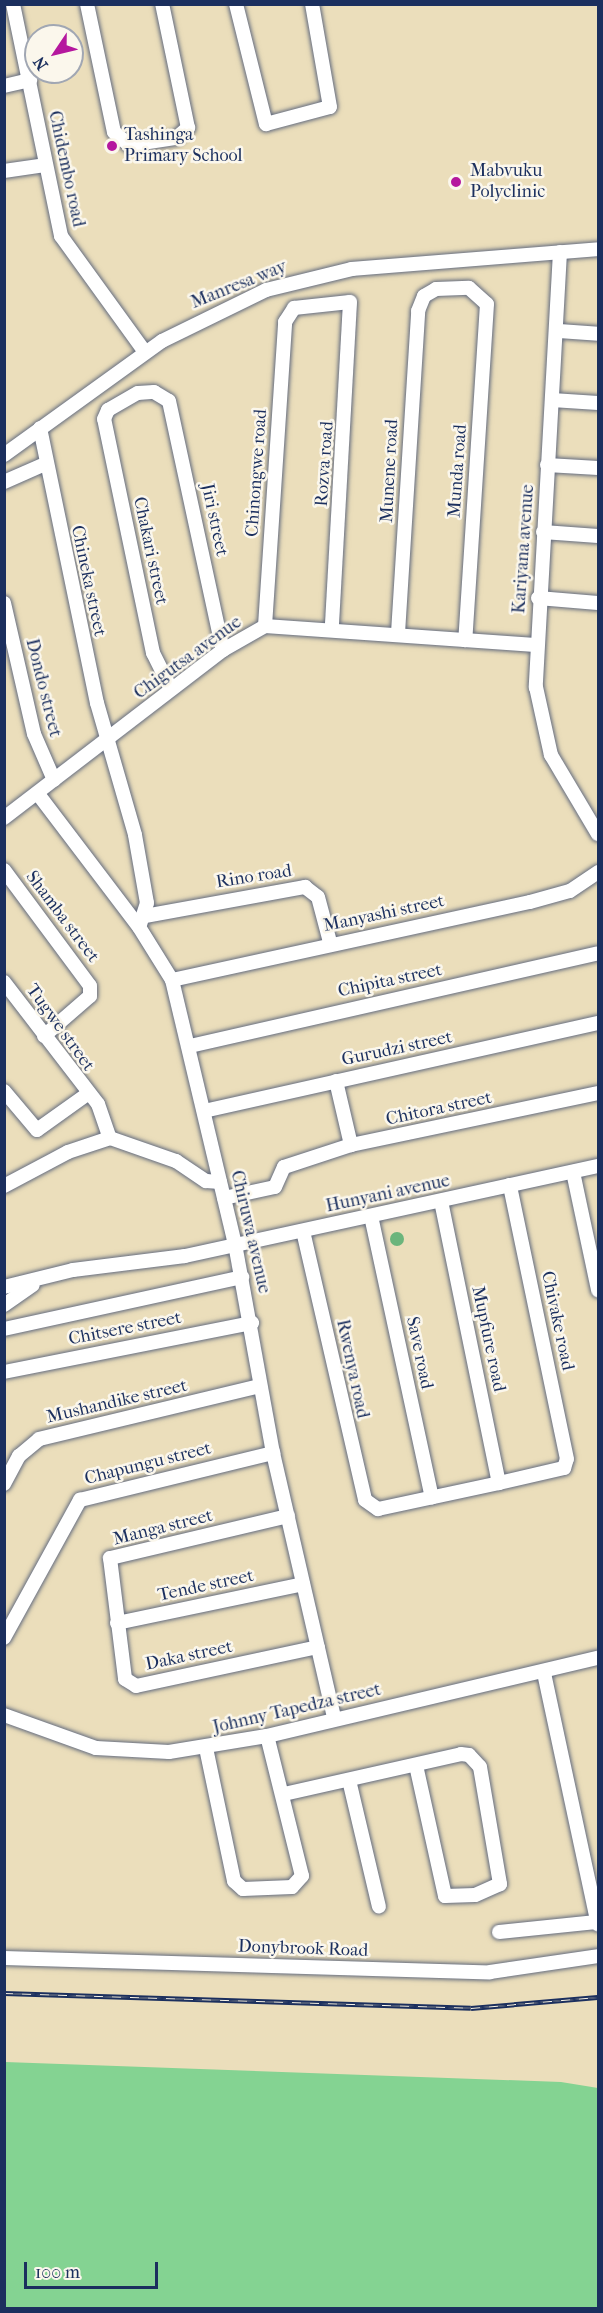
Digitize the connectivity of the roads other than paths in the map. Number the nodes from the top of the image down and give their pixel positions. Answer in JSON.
{"nodes":[{"id":1,"x":87,"y":4,"type":"edge"},
{"id":2,"x":162,"y":4,"type":"edge"},
{"id":3,"x":236,"y":4,"type":"edge"},
{"id":4,"x":312,"y":4,"type":"edge"},
{"id":5,"x":11,"y":10,"type":"edge"},
{"id":6,"x":24,"y":58,"type":"edge"},
{"id":7,"x":24,"y":81,"type":"edge"},
{"id":8,"x":31,"y":84,"type":"edge"},
{"id":9,"x":4,"y":86,"type":"edge"},
{"id":10,"x":45,"y":165,"type":"junction"},
{"id":11,"x":4,"y":171,"type":"edge"},
{"id":12,"x":598,"y":249,"type":"edge"},
{"id":13,"x":560,"y":252,"type":"junction"},
{"id":14,"x":418,"y":311,"type":"joint"},
{"id":15,"x":285,"y":321,"type":"joint"},
{"id":16,"x":559,"y":331,"type":"junction"},
{"id":17,"x":598,"y":334,"type":"edge"},
{"id":18,"x":145,"y":352,"type":"junction"},
{"id":19,"x":552,"y":400,"type":"junction"},
{"id":20,"x":598,"y":403,"type":"edge"},
{"id":21,"x":104,"y":417,"type":"joint"},
{"id":22,"x":40,"y":428,"type":"junction"},
{"id":23,"x":4,"y":455,"type":"edge"},
{"id":24,"x":45,"y":464,"type":"junction"},
{"id":25,"x":547,"y":465,"type":"junction"},
{"id":26,"x":598,"y":468,"type":"edge"},
{"id":27,"x":4,"y":482,"type":"edge"},
{"id":28,"x":543,"y":532,"type":"junction"},
{"id":29,"x":598,"y":536,"type":"edge"},
{"id":30,"x":538,"y":598,"type":"junction"},
{"id":31,"x":4,"y":603,"type":"edge"},
{"id":32,"x":598,"y":603,"type":"edge"},
{"id":33,"x":265,"y":626,"type":"junction"},
{"id":34,"x":332,"y":628,"type":"junction"},
{"id":35,"x":398,"y":633,"type":"junction"},
{"id":36,"x":465,"y":640,"type":"junction"},
{"id":37,"x":535,"y":645,"type":"junction"},
{"id":38,"x":224,"y":651,"type":"junction"},
{"id":39,"x":171,"y":689,"type":"junction"},
{"id":40,"x":110,"y":740,"type":"junction"},
{"id":41,"x":54,"y":780,"type":"junction"},
{"id":42,"x":38,"y":794,"type":"junction"},
{"id":43,"x":4,"y":818,"type":"edge"},
{"id":44,"x":598,"y":834,"type":"edge"},
{"id":45,"x":4,"y":870,"type":"edge"},
{"id":46,"x":598,"y":872,"type":"edge"},
{"id":47,"x":142,"y":921,"type":"junction"},
{"id":48,"x":330,"y":942,"type":"junction"},
{"id":49,"x":598,"y":953,"type":"edge"},
{"id":50,"x":172,"y":980,"type":"junction"},
{"id":51,"x":4,"y":982,"type":"edge"},
{"id":52,"x":598,"y":1023,"type":"edge"},
{"id":53,"x":44,"y":1036,"type":"junction"},
{"id":54,"x":190,"y":1046,"type":"junction"},
{"id":55,"x":336,"y":1081,"type":"junction"},
{"id":56,"x":4,"y":1091,"type":"edge"},
{"id":57,"x":598,"y":1093,"type":"edge"},
{"id":58,"x":86,"y":1095,"type":"junction"},
{"id":59,"x":204,"y":1111,"type":"junction"},
{"id":60,"x":110,"y":1138,"type":"junction"},
{"id":61,"x":351,"y":1145,"type":"junction"},
{"id":62,"x":598,"y":1166,"type":"edge"},
{"id":63,"x":573,"y":1172,"type":"junction"},
{"id":64,"x":220,"y":1182,"type":"junction"},
{"id":65,"x":510,"y":1185,"type":"junction"},
{"id":66,"x":4,"y":1186,"type":"edge"},
{"id":67,"x":224,"y":1198,"type":"junction"},
{"id":68,"x":441,"y":1201,"type":"junction"},
{"id":69,"x":371,"y":1216,"type":"junction"},
{"id":70,"x":303,"y":1232,"type":"junction"},
{"id":71,"x":235,"y":1244,"type":"junction"},
{"id":72,"x":242,"y":1277,"type":"junction"},
{"id":73,"x":34,"y":1283,"type":"junction"},
{"id":74,"x":4,"y":1287,"type":"edge"},
{"id":75,"x":598,"y":1290,"type":"edge"},
{"id":76,"x":4,"y":1305,"type":"edge"},
{"id":77,"x":252,"y":1323,"type":"junction"},
{"id":78,"x":4,"y":1329,"type":"edge"},
{"id":79,"x":4,"y":1372,"type":"edge"},
{"id":80,"x":260,"y":1386,"type":"junction"},
{"id":81,"x":273,"y":1453,"type":"junction"},
{"id":82,"x":499,"y":1483,"type":"junction"},
{"id":83,"x":4,"y":1484,"type":"edge"},
{"id":84,"x":432,"y":1497,"type":"junction"},
{"id":85,"x":288,"y":1516,"type":"junction"},
{"id":86,"x":303,"y":1584,"type":"junction"},
{"id":87,"x":117,"y":1623,"type":"junction"},
{"id":88,"x":4,"y":1638,"type":"edge"},
{"id":89,"x":318,"y":1647,"type":"junction"},
{"id":90,"x":598,"y":1658,"type":"edge"},
{"id":91,"x":544,"y":1673,"type":"junction"},
{"id":92,"x":4,"y":1715,"type":"edge"},
{"id":93,"x":334,"y":1718,"type":"junction"},
{"id":94,"x":267,"y":1736,"type":"junction"},
{"id":95,"x":206,"y":1748,"type":"junction"},
{"id":96,"x":416,"y":1765,"type":"junction"},
{"id":97,"x":349,"y":1780,"type":"junction"},
{"id":98,"x":284,"y":1794,"type":"junction"},
{"id":99,"x":379,"y":1907,"type":"dead end"},
{"id":100,"x":597,"y":1923,"type":"edge"},
{"id":101,"x":499,"y":1932,"type":"dead end"},
{"id":102,"x":598,"y":1956,"type":"edge"},
{"id":103,"x":4,"y":1958,"type":"edge"}],
"edges":[{"from":1,"to":2,"type":"street"},
{"from":3,"to":4,"type":"street"},
{"from":5,"to":6,"type":"street","name":"Chidembo road"},
{"from":7,"to":9,"type":"street"},
{"from":8,"to":10,"type":"street","name":"Chidembo road"},
{"from":10,"to":11,"type":"street"},
{"from":10,"to":18,"type":"street","name":"Chidembo road"},
{"from":12,"to":13,"type":"street","name":"Manresa way"},
{"from":13,"to":16,"type":"street","name":"Kariyana avenue"},
{"from":13,"to":18,"type":"street","name":"Manresa way"},
{"from":14,"to":35,"type":"street","name":"Munene road"},
{"from":14,"to":36,"type":"street","name":"Munda road"},
{"from":15,"to":33,"type":"street","name":"Chinongwe road"},
{"from":15,"to":34,"type":"street","name":"Rozva road"},
{"from":16,"to":17,"type":"street"},
{"from":16,"to":19,"type":"street","name":"Kariyana avenue"},
{"from":18,"to":22,"type":"street","name":"Manresa way"},
{"from":19,"to":20,"type":"street"},
{"from":19,"to":25,"type":"street","name":"Kariyana avenue"},
{"from":21,"to":38,"type":"street","name":"Jiri street"},
{"from":21,"to":39,"type":"street","name":"Chakari street"},
{"from":22,"to":23,"type":"street","name":"Manresa way"},
{"from":22,"to":24,"type":"street","name":"Chineka street"},
{"from":24,"to":27,"type":"street"},
{"from":24,"to":40,"type":"street","name":"Chineka street"},
{"from":25,"to":26,"type":"street"},
{"from":25,"to":28,"type":"street","name":"Kariyana avenue"},
{"from":28,"to":29,"type":"street"},
{"from":28,"to":30,"type":"street","name":"Kariyana avenue"},
{"from":30,"to":32,"type":"street"},
{"from":30,"to":37,"type":"street","name":"Kariyana avenue"},
{"from":31,"to":41,"type":"street","name":"Dondo street"},
{"from":33,"to":34,"type":"street","name":"Chigutsa avenue"},
{"from":33,"to":38,"type":"street","name":"Chigutsa avenue"},
{"from":34,"to":35,"type":"street","name":"Chigutsa avenue"},
{"from":35,"to":36,"type":"street","name":"Chigutsa avenue"},
{"from":36,"to":37,"type":"street","name":"Chigutsa avenue"},
{"from":37,"to":44,"type":"street","name":"Kariyana avenue"},
{"from":38,"to":39,"type":"street","name":"Chigutsa avenue"},
{"from":39,"to":40,"type":"street","name":"Chigutsa avenue"},
{"from":40,"to":41,"type":"street","name":"Chigutsa avenue"},
{"from":40,"to":47,"type":"street","name":"Chineka street"},
{"from":41,"to":42,"type":"street","name":"Chigutsa avenue"},
{"from":42,"to":43,"type":"street","name":"Chigutsa avenue"},
{"from":42,"to":47,"type":"street","name":"Chiruwa avenue"},
{"from":45,"to":53,"type":"street","name":"Shamba street"},
{"from":46,"to":48,"type":"street","name":"Manyashi street"},
{"from":47,"to":48,"type":"street","name":"Rino road"},
{"from":47,"to":50,"type":"street","name":"Chiruwa avenue"},
{"from":48,"to":50,"type":"street","name":"Manyashi street"},
{"from":49,"to":54,"type":"street","name":"Chipita street"},
{"from":50,"to":54,"type":"street","name":"Chiruwa avenue"},
{"from":51,"to":53,"type":"street","name":"Tugwe street"},
{"from":52,"to":55,"type":"street","name":"Gurudzi street"},
{"from":53,"to":58,"type":"street","name":"Tugwe street"},
{"from":54,"to":59,"type":"street","name":"Chiruwa avenue"},
{"from":55,"to":59,"type":"street","name":"Gurudzi street"},
{"from":55,"to":61,"type":"street"},
{"from":56,"to":58,"type":"street"},
{"from":57,"to":61,"type":"street","name":"Chitora street"},
{"from":58,"to":60,"type":"street","name":"Tugwe street"},
{"from":59,"to":64,"type":"street","name":"Chiruwa avenue"},
{"from":60,"to":64,"type":"street"},
{"from":60,"to":66,"type":"street"},
{"from":61,"to":67,"type":"street","name":"Chitora street"},
{"from":62,"to":63,"type":"street","name":"Hunyani avenue"},
{"from":63,"to":65,"type":"street","name":"Hunyani avenue"},
{"from":63,"to":75,"type":"street"},
{"from":64,"to":67,"type":"street","name":"Chiruwa avenue"},
{"from":65,"to":68,"type":"street","name":"Hunyani avenue"},
{"from":65,"to":82,"type":"street","name":"Chivake road"},
{"from":67,"to":71,"type":"street","name":"Chiruwa avenue"},
{"from":68,"to":69,"type":"street","name":"Hunyani avenue"},
{"from":68,"to":82,"type":"street","name":"Mupfure road"},
{"from":69,"to":70,"type":"street","name":"Hunyani avenue"},
{"from":69,"to":84,"type":"street","name":"Save road"},
{"from":70,"to":71,"type":"street","name":"Hunyani avenue"},
{"from":70,"to":84,"type":"street","name":"Rwenya road"},
{"from":71,"to":72,"type":"street","name":"Chiruwa avenue"},
{"from":71,"to":73,"type":"street","name":"Hunyani avenue"},
{"from":72,"to":77,"type":"street","name":"Chiruwa avenue"},
{"from":72,"to":78,"type":"street"},
{"from":73,"to":74,"type":"street"},
{"from":73,"to":76,"type":"street"},
{"from":77,"to":79,"type":"street","name":"Chitsere street"},
{"from":77,"to":80,"type":"street","name":"Chiruwa avenue"},
{"from":80,"to":81,"type":"street","name":"Chiruwa avenue"},
{"from":80,"to":83,"type":"street","name":"Mushandike street"},
{"from":81,"to":85,"type":"street","name":"Chiruwa avenue"},
{"from":81,"to":88,"type":"street","name":"Chapungu street"},
{"from":82,"to":84,"type":"street"},
{"from":85,"to":86,"type":"street","name":"Chiruwa avenue"},
{"from":85,"to":87,"type":"street","name":"Manga street"},
{"from":86,"to":87,"type":"street","name":"Tende street"},
{"from":86,"to":89,"type":"street","name":"Chiruwa avenue"},
{"from":87,"to":89,"type":"street","name":"Daka street"},
{"from":89,"to":93,"type":"street","name":"Chiruwa avenue"},
{"from":90,"to":91,"type":"street","name":"Johnny Tapedza street"},
{"from":91,"to":93,"type":"street","name":"Johnny Tapedza street"},
{"from":91,"to":100,"type":"street"},
{"from":92,"to":95,"type":"street","name":"Johnny Tapedza street"},
{"from":93,"to":94,"type":"street","name":"Johnny Tapedza street"},
{"from":94,"to":95,"type":"street","name":"Johnny Tapedza street"},
{"from":94,"to":98,"type":"street"},
{"from":95,"to":98,"type":"street"},
{"from":96,"to":96,"type":"street"},
{"from":96,"to":97,"type":"street"},
{"from":97,"to":98,"type":"street"},
{"from":97,"to":99,"type":"street"},
{"from":100,"to":101,"type":"street"},
{"from":102,"to":103,"type":"street","name":"Donybrook Road"}]}
